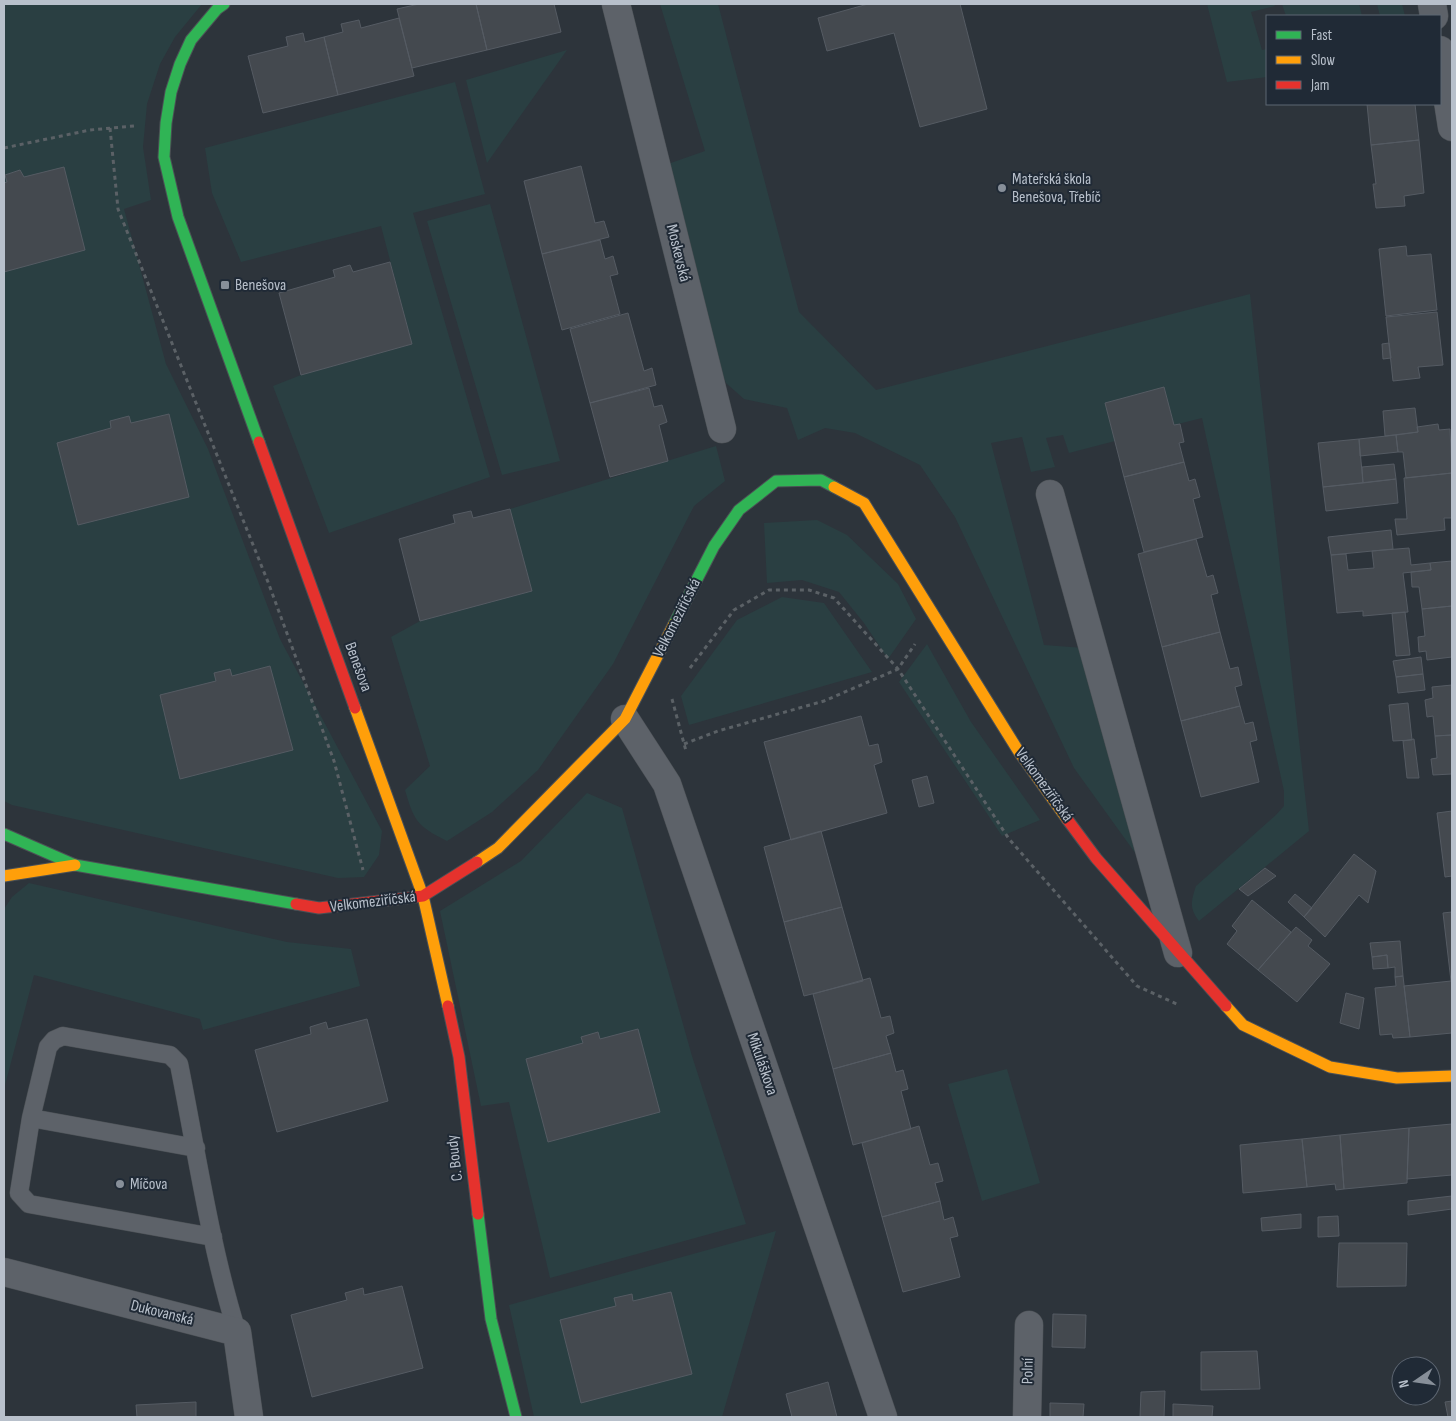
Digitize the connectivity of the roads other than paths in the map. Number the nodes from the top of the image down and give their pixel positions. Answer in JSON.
{"nodes":[{"id":1,"x":224,"y":4,"type":"edge"},
{"id":2,"x":616,"y":4,"type":"edge"},
{"id":3,"x":1441,"y":56,"type":"edge"},
{"id":4,"x":1452,"y":127,"type":"edge"},
{"id":5,"x":722,"y":429,"type":"dead end"},
{"id":6,"x":1050,"y":494,"type":"dead end"},
{"id":7,"x":625,"y":719,"type":"junction"},
{"id":8,"x":4,"y":834,"type":"edge"},
{"id":9,"x":75,"y":865,"type":"junction"},
{"id":10,"x":4,"y":876,"type":"edge"},
{"id":11,"x":423,"y":896,"type":"junction"},
{"id":12,"x":1178,"y":953,"type":"junction"},
{"id":13,"x":1452,"y":1076,"type":"edge"},
{"id":14,"x":31,"y":1118,"type":"junction"},
{"id":15,"x":196,"y":1148,"type":"junction"},
{"id":16,"x":213,"y":1237,"type":"junction"},
{"id":17,"x":4,"y":1272,"type":"edge"},
{"id":18,"x":1029,"y":1325,"type":"dead end"},
{"id":19,"x":237,"y":1332,"type":"junction"},
{"id":20,"x":249,"y":1417,"type":"edge"},
{"id":21,"x":516,"y":1417,"type":"edge"},
{"id":22,"x":882,"y":1417,"type":"edge"},
{"id":23,"x":1026,"y":1417,"type":"edge"}],
"edges":[{"from":1,"to":11,"type":"street","name":"Benešova"},
{"from":2,"to":5,"type":"street","name":"Moskevská"},
{"from":3,"to":4,"type":"street"},
{"from":6,"to":12,"type":"street","name":"Velkomeziříčská"},
{"from":7,"to":11,"type":"street","name":"Velkomeziříčská"},
{"from":7,"to":12,"type":"street","name":"Velkomeziříčská"},
{"from":7,"to":22,"type":"street","name":"Mikuláškova"},
{"from":8,"to":9,"type":"street","name":"Velkomeziříčská"},
{"from":9,"to":10,"type":"street"},
{"from":9,"to":11,"type":"street","name":"Velkomeziříčská"},
{"from":11,"to":21,"type":"street","name":"C. Boudy"},
{"from":12,"to":13,"type":"street","name":"Velkomeziříčská"},
{"from":14,"to":15,"type":"lane"},
{"from":14,"to":15,"type":"lane"},
{"from":14,"to":16,"type":"lane"},
{"from":15,"to":16,"type":"lane"},
{"from":16,"to":19,"type":"lane"},
{"from":17,"to":19,"type":"street","name":"Dukovanská"},
{"from":18,"to":23,"type":"street","name":"Polní"},
{"from":19,"to":20,"type":"street"}]}
